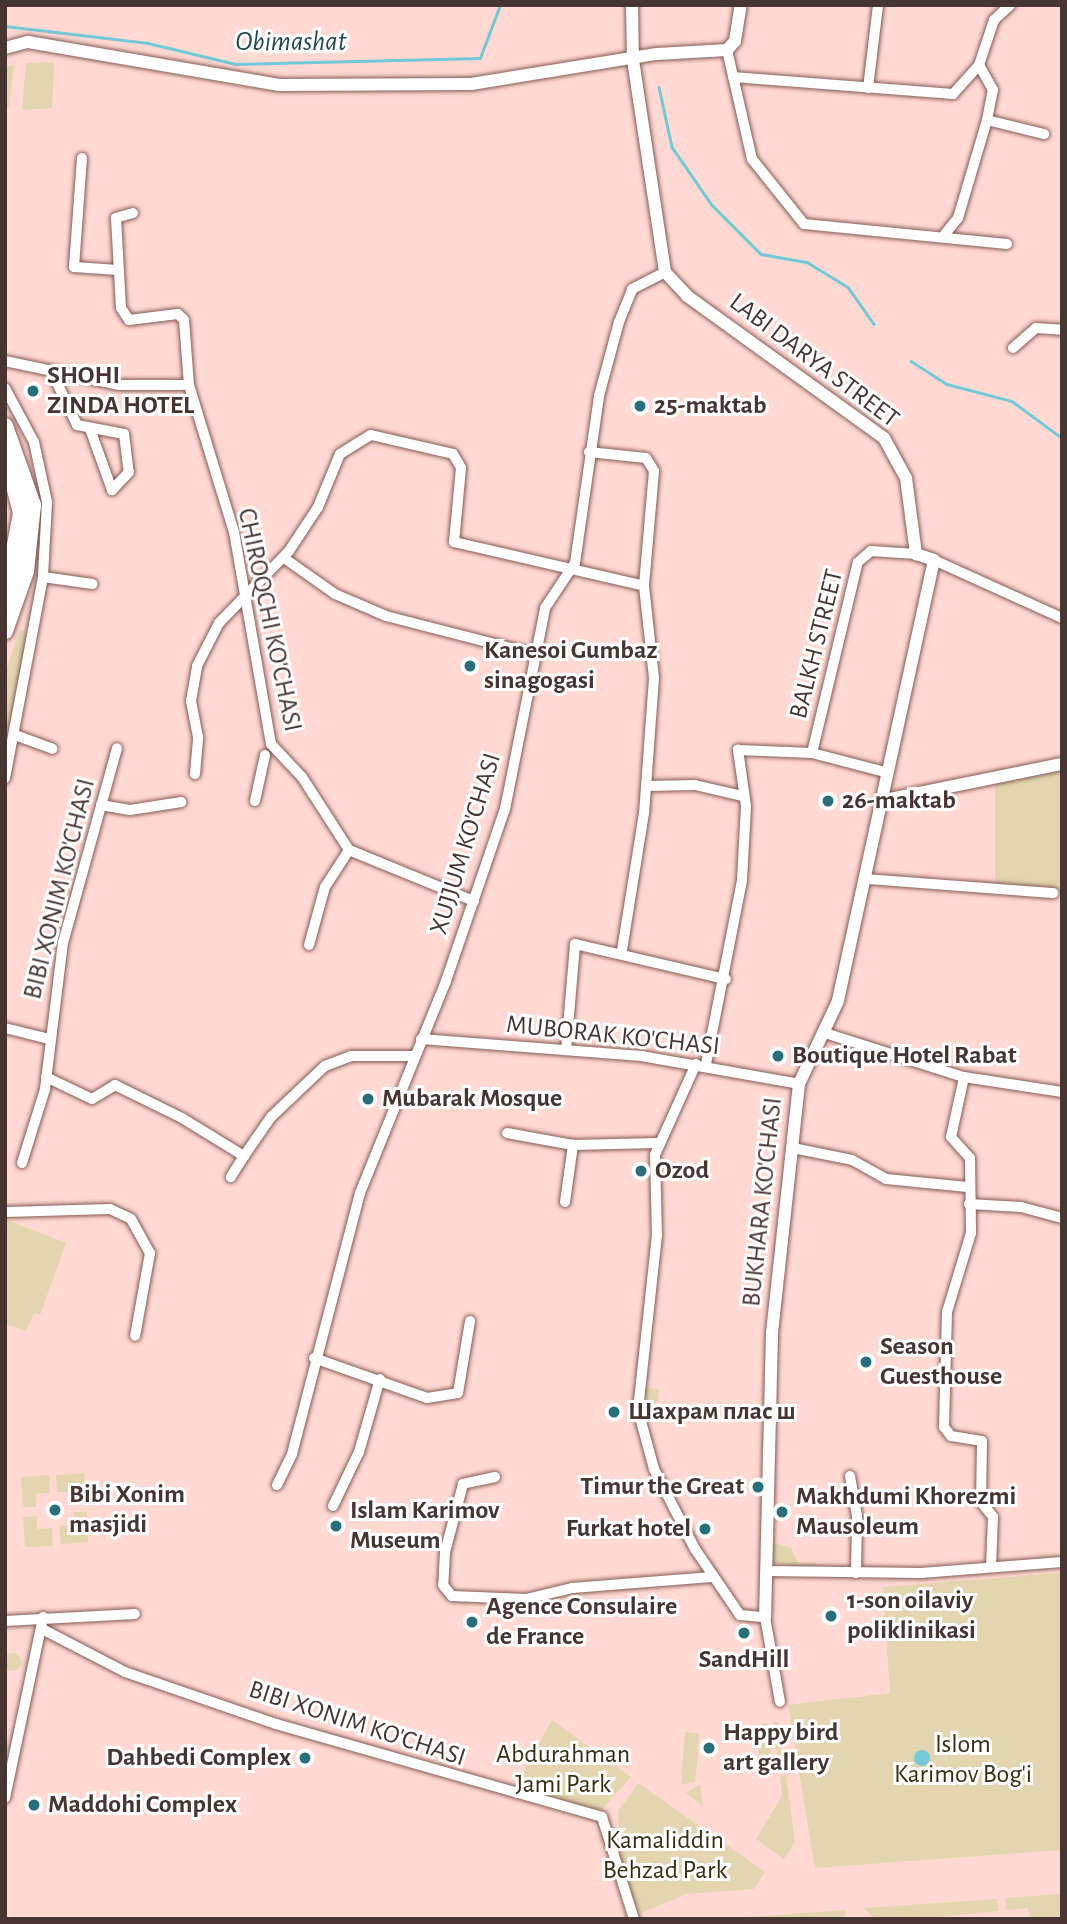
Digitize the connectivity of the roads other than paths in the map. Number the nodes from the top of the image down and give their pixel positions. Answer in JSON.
{"nodes":[{"id":1,"x":632,"y":5,"type":"edge"},
{"id":2,"x":741,"y":5,"type":"edge"},
{"id":3,"x":878,"y":5,"type":"edge"},
{"id":4,"x":1010,"y":5,"type":"edge"},
{"id":5,"x":5,"y":48,"type":"edge"},
{"id":6,"x":727,"y":50,"type":"junction"},
{"id":7,"x":633,"y":60,"type":"junction"},
{"id":8,"x":979,"y":65,"type":"junction"},
{"id":9,"x":733,"y":77,"type":"junction"},
{"id":10,"x":868,"y":88,"type":"junction"},
{"id":11,"x":987,"y":120,"type":"junction"},
{"id":12,"x":1044,"y":134,"type":"dead end"},
{"id":13,"x":82,"y":158,"type":"dead end"},
{"id":14,"x":133,"y":213,"type":"dead end"},
{"id":15,"x":945,"y":234,"type":"junction"},
{"id":16,"x":1007,"y":244,"type":"dead end"},
{"id":17,"x":118,"y":270,"type":"junction"},
{"id":18,"x":665,"y":272,"type":"junction"},
{"id":19,"x":1062,"y":330,"type":"edge"},
{"id":20,"x":1013,"y":348,"type":"dead end"},
{"id":21,"x":5,"y":361,"type":"edge"},
{"id":22,"x":51,"y":370,"type":"junction"},
{"id":23,"x":189,"y":385,"type":"junction"},
{"id":24,"x":5,"y":388,"type":"edge"},
{"id":25,"x":5,"y":426,"type":"edge"},
{"id":26,"x":90,"y":429,"type":"junction"},
{"id":27,"x":5,"y":451,"type":"edge"},
{"id":28,"x":589,"y":452,"type":"junction"},
{"id":29,"x":916,"y":554,"type":"junction"},
{"id":30,"x":284,"y":558,"type":"junction"},
{"id":31,"x":934,"y":560,"type":"junction"},
{"id":32,"x":571,"y":574,"type":"junction"},
{"id":33,"x":43,"y":577,"type":"junction"},
{"id":34,"x":93,"y":584,"type":"dead end"},
{"id":35,"x":644,"y":586,"type":"junction"},
{"id":36,"x":246,"y":590,"type":"junction"},
{"id":37,"x":5,"y":598,"type":"edge"},
{"id":38,"x":1062,"y":618,"type":"edge"},
{"id":39,"x":5,"y":631,"type":"edge"},
{"id":40,"x":534,"y":654,"type":"junction"},
{"id":41,"x":15,"y":735,"type":"junction"},
{"id":42,"x":117,"y":748,"type":"dead end"},
{"id":43,"x":53,"y":749,"type":"dead end"},
{"id":44,"x":812,"y":753,"type":"junction"},
{"id":45,"x":265,"y":755,"type":"dead end"},
{"id":46,"x":1062,"y":764,"type":"edge"},
{"id":47,"x":886,"y":772,"type":"junction"},
{"id":48,"x":195,"y":774,"type":"dead end"},
{"id":49,"x":5,"y":778,"type":"edge"},
{"id":50,"x":646,"y":786,"type":"junction"},
{"id":51,"x":742,"y":796,"type":"junction"},
{"id":52,"x":255,"y":801,"type":"dead end"},
{"id":53,"x":880,"y":801,"type":"junction"},
{"id":54,"x":181,"y":802,"type":"dead end"},
{"id":55,"x":101,"y":805,"type":"junction"},
{"id":56,"x":349,"y":850,"type":"junction"},
{"id":57,"x":867,"y":879,"type":"junction"},
{"id":58,"x":1053,"y":893,"type":"dead end"},
{"id":59,"x":474,"y":901,"type":"junction"},
{"id":60,"x":309,"y":945,"type":"dead end"},
{"id":61,"x":622,"y":951,"type":"junction"},
{"id":62,"x":726,"y":979,"type":"junction"},
{"id":63,"x":5,"y":1028,"type":"edge"},
{"id":64,"x":825,"y":1033,"type":"junction"},
{"id":65,"x":49,"y":1039,"type":"junction"},
{"id":66,"x":421,"y":1039,"type":"junction"},
{"id":67,"x":566,"y":1050,"type":"junction"},
{"id":68,"x":411,"y":1056,"type":"junction"},
{"id":69,"x":701,"y":1064,"type":"junction"},
{"id":70,"x":46,"y":1077,"type":"junction"},
{"id":71,"x":964,"y":1077,"type":"junction"},
{"id":72,"x":799,"y":1084,"type":"junction"},
{"id":73,"x":1062,"y":1092,"type":"edge"},
{"id":74,"x":507,"y":1133,"type":"dead end"},
{"id":75,"x":657,"y":1143,"type":"junction"},
{"id":76,"x":573,"y":1145,"type":"junction"},
{"id":77,"x":793,"y":1147,"type":"junction"},
{"id":78,"x":244,"y":1156,"type":"junction"},
{"id":79,"x":22,"y":1163,"type":"dead end"},
{"id":80,"x":231,"y":1177,"type":"dead end"},
{"id":81,"x":968,"y":1187,"type":"junction"},
{"id":82,"x":565,"y":1202,"type":"dead end"},
{"id":83,"x":969,"y":1204,"type":"junction"},
{"id":84,"x":5,"y":1212,"type":"edge"},
{"id":85,"x":1062,"y":1218,"type":"edge"},
{"id":86,"x":470,"y":1321,"type":"dead end"},
{"id":87,"x":135,"y":1336,"type":"dead end"},
{"id":88,"x":314,"y":1358,"type":"junction"},
{"id":89,"x":380,"y":1379,"type":"junction"},
{"id":90,"x":495,"y":1476,"type":"dead end"},
{"id":91,"x":850,"y":1476,"type":"dead end"},
{"id":92,"x":276,"y":1485,"type":"dead end"},
{"id":93,"x":333,"y":1506,"type":"dead end"},
{"id":94,"x":1062,"y":1562,"type":"edge"},
{"id":95,"x":991,"y":1567,"type":"junction"},
{"id":96,"x":767,"y":1572,"type":"junction"},
{"id":97,"x":856,"y":1573,"type":"junction"},
{"id":98,"x":712,"y":1577,"type":"junction"},
{"id":99,"x":135,"y":1614,"type":"dead end"},
{"id":100,"x":765,"y":1616,"type":"junction"},
{"id":101,"x":43,"y":1617,"type":"junction"},
{"id":102,"x":5,"y":1621,"type":"edge"},
{"id":103,"x":44,"y":1630,"type":"junction"},
{"id":104,"x":780,"y":1702,"type":"dead end"},
{"id":105,"x":5,"y":1798,"type":"edge"},
{"id":106,"x":634,"y":1918,"type":"edge"}],
"edges":[{"from":1,"to":7,"type":"street"},
{"from":2,"to":6,"type":"street"},
{"from":3,"to":10,"type":"street"},
{"from":4,"to":8,"type":"street"},
{"from":5,"to":7,"type":"street"},
{"from":6,"to":7,"type":"street"},
{"from":6,"to":9,"type":"street"},
{"from":7,"to":18,"type":"street"},
{"from":8,"to":10,"type":"street"},
{"from":8,"to":11,"type":"street"},
{"from":9,"to":10,"type":"street"},
{"from":9,"to":15,"type":"street"},
{"from":11,"to":12,"type":"street"},
{"from":11,"to":15,"type":"street"},
{"from":13,"to":17,"type":"street"},
{"from":14,"to":17,"type":"street"},
{"from":15,"to":16,"type":"street"},
{"from":17,"to":23,"type":"street","name":"CHIROQCHI KO'CHASI"},
{"from":18,"to":28,"type":"street"},
{"from":18,"to":29,"type":"street","name":"LABI DARYA STREET"},
{"from":19,"to":20,"type":"street"},
{"from":21,"to":22,"type":"street"},
{"from":22,"to":23,"type":"street"},
{"from":22,"to":26,"type":"street"},
{"from":23,"to":36,"type":"street","name":"CHIROQCHI KO'CHASI"},
{"from":24,"to":33,"type":"street"},
{"from":25,"to":39,"type":"main road"},
{"from":26,"to":26,"type":"street"},
{"from":27,"to":37,"type":"main road"},
{"from":28,"to":32,"type":"street"},
{"from":28,"to":35,"type":"street"},
{"from":29,"to":31,"type":"street"},
{"from":29,"to":44,"type":"street","name":"BALKH STREET"},
{"from":30,"to":32,"type":"street"},
{"from":30,"to":36,"type":"street"},
{"from":30,"to":40,"type":"street"},
{"from":31,"to":38,"type":"street"},
{"from":31,"to":47,"type":"street","name":"BUKHARA KO'CHASI"},
{"from":32,"to":35,"type":"street"},
{"from":32,"to":40,"type":"street","name":"XUJJUM KO'CHASI"},
{"from":33,"to":34,"type":"street"},
{"from":33,"to":41,"type":"street"},
{"from":35,"to":50,"type":"street"},
{"from":36,"to":48,"type":"street"},
{"from":36,"to":56,"type":"street","name":"CHIROQCHI KO'CHASI"},
{"from":40,"to":59,"type":"street","name":"XUJJUM KO'CHASI"},
{"from":41,"to":43,"type":"street"},
{"from":41,"to":49,"type":"street"},
{"from":42,"to":55,"type":"street","name":"BIBI XONIM KO'CHASI"},
{"from":44,"to":47,"type":"street"},
{"from":44,"to":51,"type":"street"},
{"from":45,"to":52,"type":"street"},
{"from":46,"to":53,"type":"street"},
{"from":47,"to":53,"type":"street","name":"BUKHARA KO'CHASI"},
{"from":50,"to":51,"type":"street"},
{"from":50,"to":61,"type":"street"},
{"from":51,"to":62,"type":"street"},
{"from":53,"to":57,"type":"street","name":"BUKHARA KO'CHASI"},
{"from":54,"to":55,"type":"street"},
{"from":55,"to":65,"type":"street","name":"BIBI XONIM KO'CHASI"},
{"from":56,"to":59,"type":"street"},
{"from":56,"to":60,"type":"street"},
{"from":57,"to":58,"type":"street"},
{"from":57,"to":64,"type":"street","name":"BUKHARA KO'CHASI"},
{"from":59,"to":66,"type":"street","name":"XUJJUM KO'CHASI"},
{"from":61,"to":62,"type":"street"},
{"from":61,"to":67,"type":"street"},
{"from":62,"to":69,"type":"street"},
{"from":63,"to":65,"type":"street"},
{"from":64,"to":71,"type":"street"},
{"from":64,"to":72,"type":"street","name":"BUKHARA KO'CHASI"},
{"from":65,"to":70,"type":"street","name":"BIBI XONIM KO'CHASI"},
{"from":66,"to":67,"type":"street","name":"MUBORAK KO'CHASI"},
{"from":66,"to":68,"type":"street","name":"XUJJUM KO'CHASI"},
{"from":67,"to":69,"type":"street","name":"MUBORAK KO'CHASI"},
{"from":68,"to":78,"type":"street"},
{"from":68,"to":88,"type":"street","name":"XUJJUM KO'CHASI"},
{"from":69,"to":72,"type":"street","name":"MUBORAK KO'CHASI"},
{"from":69,"to":75,"type":"street"},
{"from":70,"to":78,"type":"street"},
{"from":70,"to":79,"type":"street","name":"BIBI XONIM KO'CHASI"},
{"from":71,"to":73,"type":"street"},
{"from":71,"to":81,"type":"street"},
{"from":72,"to":77,"type":"street","name":"BUKHARA KO'CHASI"},
{"from":74,"to":76,"type":"street"},
{"from":75,"to":76,"type":"street"},
{"from":75,"to":98,"type":"street"},
{"from":76,"to":82,"type":"street"},
{"from":77,"to":81,"type":"street"},
{"from":77,"to":96,"type":"street","name":"BUKHARA KO'CHASI"},
{"from":78,"to":80,"type":"street"},
{"from":81,"to":83,"type":"street"},
{"from":83,"to":85,"type":"street"},
{"from":83,"to":95,"type":"street"},
{"from":84,"to":87,"type":"street"},
{"from":86,"to":89,"type":"street"},
{"from":88,"to":89,"type":"street"},
{"from":88,"to":92,"type":"street","name":"XUJJUM KO'CHASI"},
{"from":89,"to":93,"type":"street"},
{"from":90,"to":98,"type":"street"},
{"from":91,"to":97,"type":"street"},
{"from":94,"to":95,"type":"street"},
{"from":95,"to":97,"type":"street"},
{"from":96,"to":97,"type":"street"},
{"from":96,"to":100,"type":"street","name":"BUKHARA KO'CHASI"},
{"from":98,"to":100,"type":"street"},
{"from":99,"to":101,"type":"street"},
{"from":100,"to":104,"type":"street"},
{"from":101,"to":102,"type":"street"},
{"from":101,"to":103,"type":"street"},
{"from":103,"to":105,"type":"street"},
{"from":103,"to":106,"type":"street","name":"BIBI XONIM KO'CHASI"}]}
